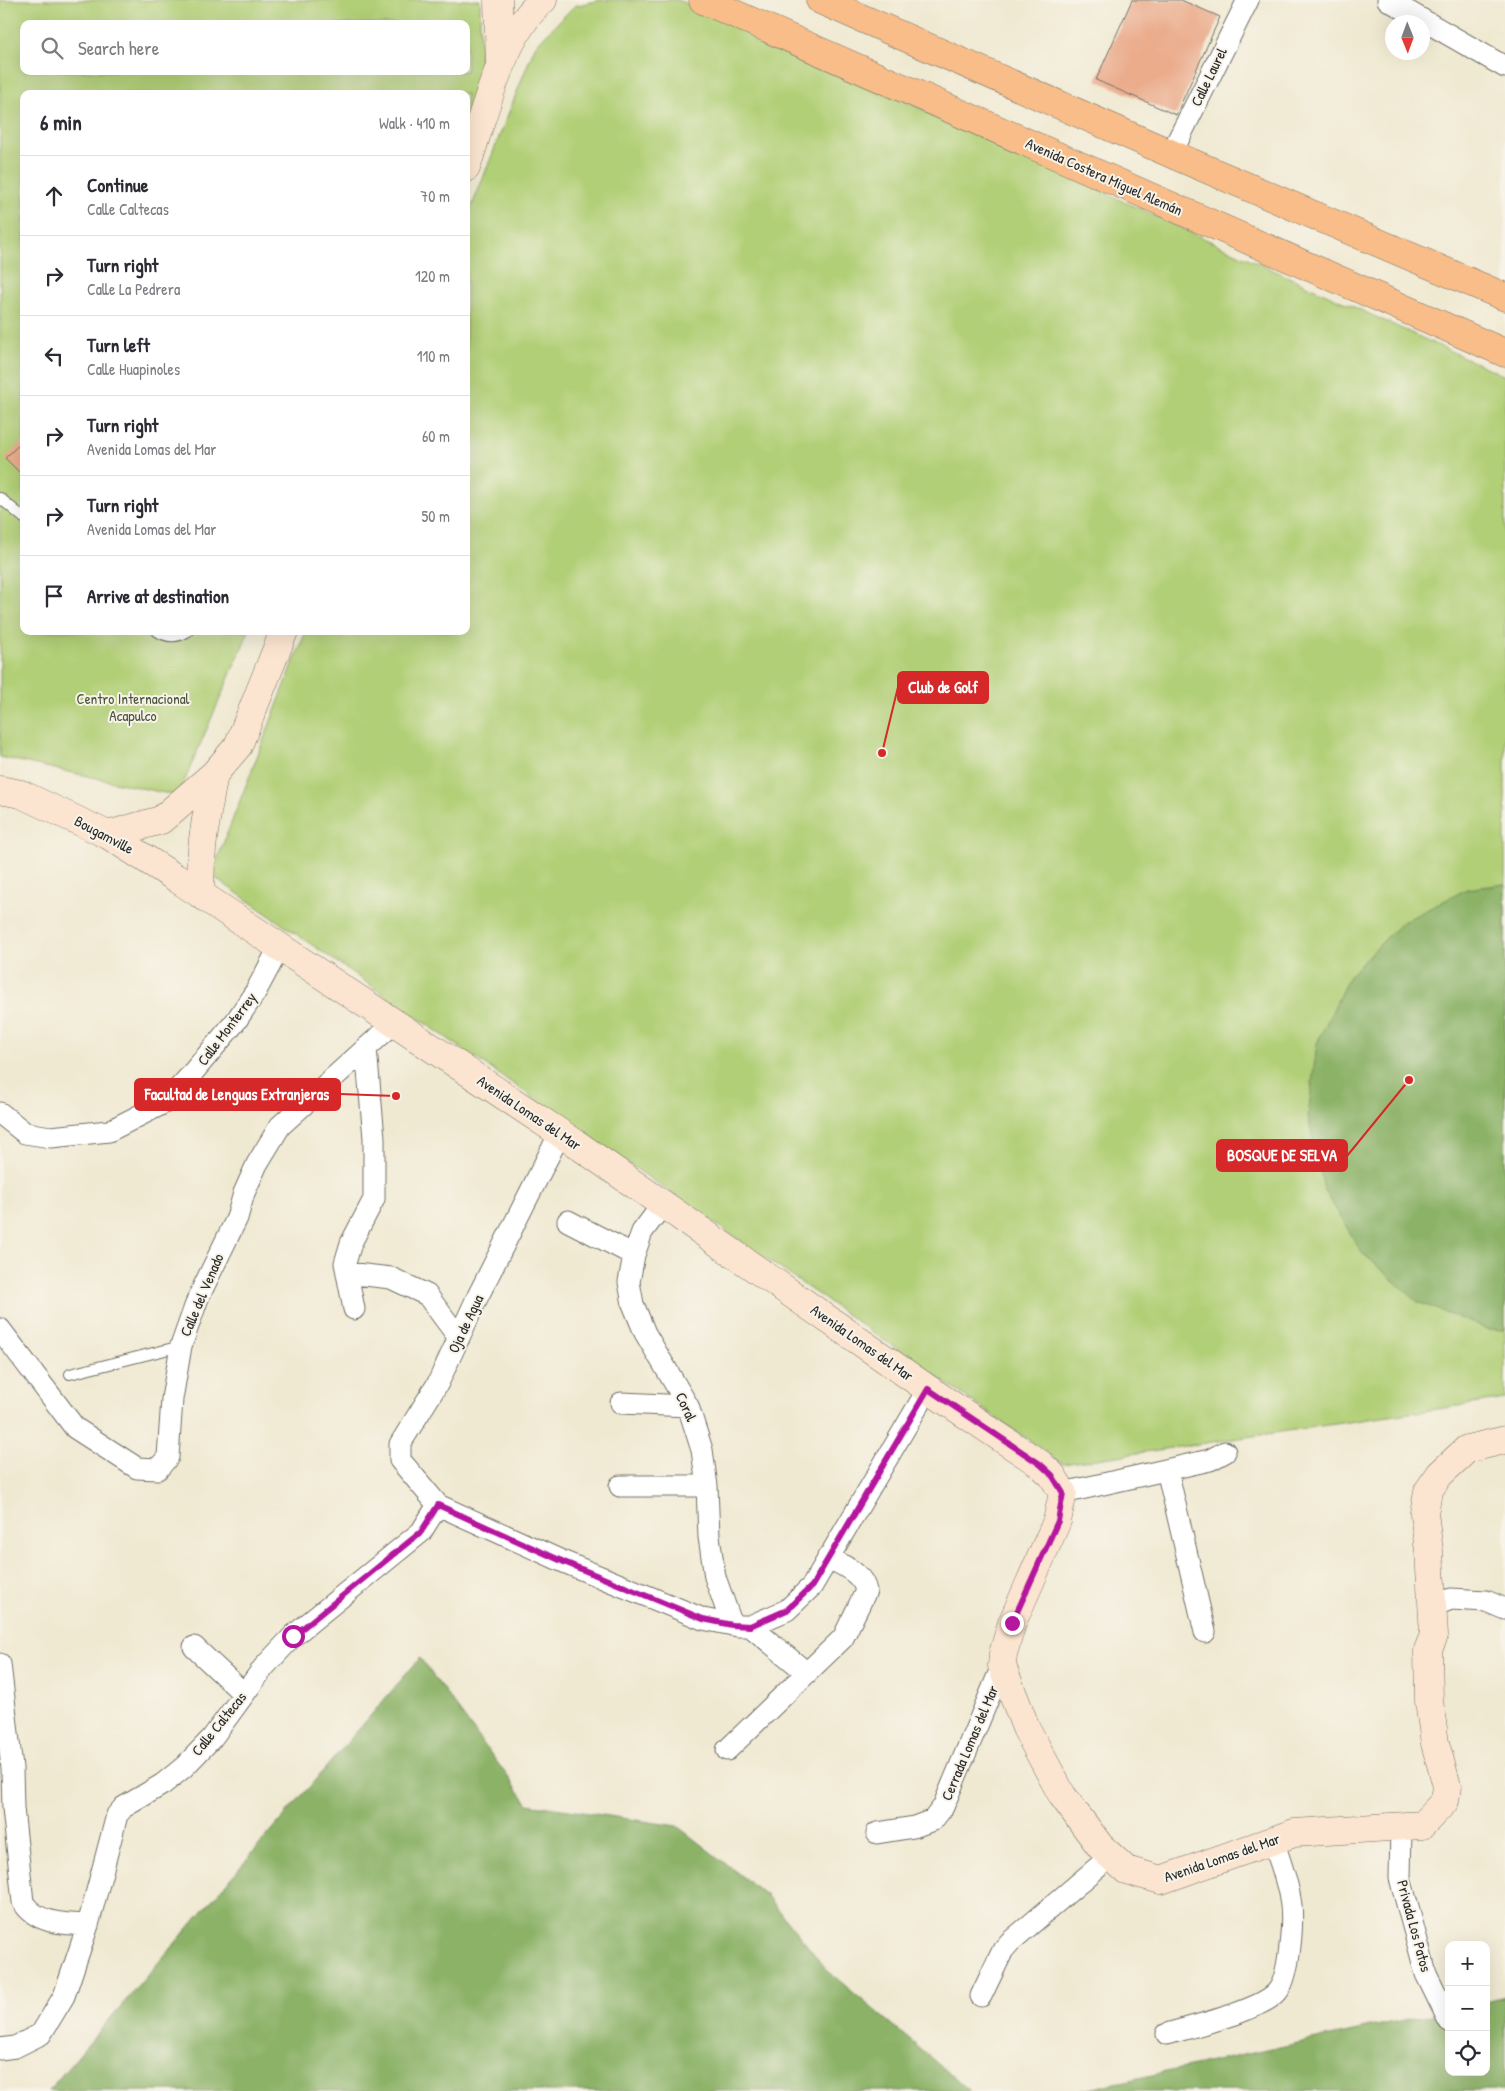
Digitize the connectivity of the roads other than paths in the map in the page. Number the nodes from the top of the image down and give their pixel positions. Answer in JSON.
{"nodes":[{"id":1,"x":498,"y":0,"type":"edge"},
{"id":2,"x":542,"y":0,"type":"edge"},
{"id":3,"x":703,"y":0,"type":"edge"},
{"id":4,"x":820,"y":0,"type":"edge"},
{"id":5,"x":1248,"y":0,"type":"edge"},
{"id":6,"x":1388,"y":0,"type":"edge"},
{"id":7,"x":500,"y":63,"type":"junction"},
{"id":8,"x":1505,"y":67,"type":"edge"},
{"id":9,"x":1171,"y":154,"type":"junction"},
{"id":10,"x":470,"y":156,"type":"edge"},
{"id":11,"x":1505,"y":297,"type":"edge"},
{"id":12,"x":1505,"y":353,"type":"edge"},
{"id":13,"x":0,"y":498,"type":"edge"},
{"id":14,"x":20,"y":515,"type":"edge"},
{"id":15,"x":166,"y":635,"type":"edge"},
{"id":16,"x":183,"y":635,"type":"edge"},
{"id":17,"x":282,"y":635,"type":"edge"},
{"id":18,"x":214,"y":774,"type":"junction"},
{"id":19,"x":0,"y":790,"type":"edge"},
{"id":20,"x":108,"y":835,"type":"junction"},
{"id":21,"x":201,"y":895,"type":"junction"},
{"id":22,"x":279,"y":948,"type":"junction"},
{"id":23,"x":394,"y":1023,"type":"junction"},
{"id":24,"x":366,"y":1048,"type":"junction"},
{"id":25,"x":0,"y":1113,"type":"edge"},
{"id":26,"x":560,"y":1133,"type":"junction"},
{"id":27,"x":663,"y":1204,"type":"junction"},
{"id":28,"x":568,"y":1221,"type":"dead end"},
{"id":29,"x":634,"y":1255,"type":"junction"},
{"id":30,"x":347,"y":1274,"type":"junction"},
{"id":31,"x":354,"y":1309,"type":"dead end"},
{"id":32,"x":0,"y":1329,"type":"edge"},
{"id":33,"x":459,"y":1338,"type":"junction"},
{"id":34,"x":182,"y":1346,"type":"junction"},
{"id":35,"x":70,"y":1374,"type":"dead end"},
{"id":36,"x":928,"y":1389,"type":"junction"},
{"id":37,"x":621,"y":1403,"type":"dead end"},
{"id":38,"x":688,"y":1406,"type":"junction"},
{"id":39,"x":1505,"y":1440,"type":"edge"},
{"id":40,"x":1225,"y":1452,"type":"dead end"},
{"id":41,"x":1167,"y":1470,"type":"junction"},
{"id":42,"x":620,"y":1486,"type":"dead end"},
{"id":43,"x":707,"y":1486,"type":"junction"},
{"id":44,"x":1063,"y":1493,"type":"junction"},
{"id":45,"x":438,"y":1505,"type":"junction"},
{"id":46,"x":828,"y":1557,"type":"junction"},
{"id":47,"x":1433,"y":1606,"type":"junction"},
{"id":48,"x":1505,"y":1610,"type":"edge"},
{"id":49,"x":741,"y":1626,"type":"junction"},
{"id":50,"x":1205,"y":1632,"type":"dead end"},
{"id":51,"x":194,"y":1647,"type":"dead end"},
{"id":52,"x":0,"y":1664,"type":"edge"},
{"id":53,"x":1002,"y":1666,"type":"junction"},
{"id":54,"x":807,"y":1673,"type":"junction"},
{"id":55,"x":244,"y":1694,"type":"junction"},
{"id":56,"x":728,"y":1750,"type":"dead end"},
{"id":57,"x":1401,"y":1827,"type":"junction"},
{"id":58,"x":877,"y":1833,"type":"dead end"},
{"id":59,"x":1274,"y":1840,"type":"junction"},
{"id":60,"x":1111,"y":1856,"type":"junction"},
{"id":61,"x":88,"y":1925,"type":"junction"},
{"id":62,"x":982,"y":1996,"type":"dead end"},
{"id":63,"x":1445,"y":2013,"type":"edge"},
{"id":64,"x":1167,"y":2034,"type":"dead end"},
{"id":65,"x":0,"y":2049,"type":"edge"}],
"edges":[{"from":1,"to":7,"type":"main road"},
{"from":2,"to":7,"type":"main road"},
{"from":3,"to":12,"type":"main road","name":"Avenida Costera Miguel Alemán"},
{"from":4,"to":9,"type":"main road"},
{"from":5,"to":9,"type":"street","name":"Calle Laurel"},
{"from":6,"to":8,"type":"street"},
{"from":7,"to":10,"type":"main road"},
{"from":9,"to":11,"type":"main road"},
{"from":13,"to":14,"type":"lane"},
{"from":15,"to":16,"type":"lane"},
{"from":17,"to":18,"type":"main road"},
{"from":18,"to":20,"type":"main road"},
{"from":18,"to":21,"type":"main road"},
{"from":19,"to":20,"type":"main road","name":"Bougamville"},
{"from":20,"to":21,"type":"main road","name":"Bougamville"},
{"from":21,"to":22,"type":"main road","name":"Avenida Lomas del Mar"},
{"from":22,"to":23,"type":"main road","name":"Avenida Lomas del Mar"},
{"from":22,"to":25,"type":"street","name":"Calle Monterrey"},
{"from":23,"to":24,"type":"street","name":"Calle del Venado"},
{"from":23,"to":26,"type":"main road","name":"Avenida Lomas del Mar"},
{"from":24,"to":30,"type":"street"},
{"from":24,"to":34,"type":"street","name":"Calle del Venado"},
{"from":26,"to":27,"type":"main road","name":"Avenida Lomas del Mar"},
{"from":26,"to":33,"type":"street","name":"Oja de Agua"},
{"from":27,"to":29,"type":"street","name":"Coral"},
{"from":27,"to":36,"type":"main road","name":"Avenida Lomas del Mar"},
{"from":28,"to":29,"type":"street"},
{"from":29,"to":38,"type":"street","name":"Coral"},
{"from":30,"to":31,"type":"street"},
{"from":30,"to":33,"type":"street"},
{"from":32,"to":34,"type":"street","name":"Calle del Venado"},
{"from":33,"to":45,"type":"street","name":"Oja de Agua"},
{"from":34,"to":35,"type":"lane"},
{"from":36,"to":44,"type":"main road","name":"Avenida Lomas del Mar"},
{"from":36,"to":46,"type":"street"},
{"from":37,"to":38,"type":"street"},
{"from":38,"to":43,"type":"street","name":"Coral"},
{"from":39,"to":47,"type":"main road","name":"Avenida Lomas del Mar"},
{"from":40,"to":41,"type":"street"},
{"from":41,"to":44,"type":"street"},
{"from":41,"to":50,"type":"street"},
{"from":42,"to":43,"type":"street"},
{"from":43,"to":49,"type":"street","name":"Coral"},
{"from":44,"to":53,"type":"main road"},
{"from":45,"to":49,"type":"street"},
{"from":45,"to":55,"type":"street","name":"Calle Caltecas"},
{"from":46,"to":49,"type":"street"},
{"from":46,"to":54,"type":"street"},
{"from":47,"to":48,"type":"street"},
{"from":47,"to":57,"type":"main road","name":"Avenida Lomas del Mar"},
{"from":49,"to":54,"type":"street"},
{"from":51,"to":55,"type":"street"},
{"from":52,"to":61,"type":"street"},
{"from":53,"to":58,"type":"street","name":"Cerrada Lomas del Mar"},
{"from":53,"to":60,"type":"main road","name":"Avenida Lomas del Mar"},
{"from":54,"to":56,"type":"street"},
{"from":55,"to":61,"type":"street","name":"Calle Caltecas"},
{"from":57,"to":59,"type":"main road","name":"Avenida Lomas del Mar"},
{"from":57,"to":63,"type":"street","name":"Privada Los Patos"},
{"from":59,"to":60,"type":"main road","name":"Avenida Lomas del Mar"},
{"from":59,"to":64,"type":"street"},
{"from":60,"to":62,"type":"street"},
{"from":61,"to":65,"type":"street","name":"Calle Caltecas"}]}
